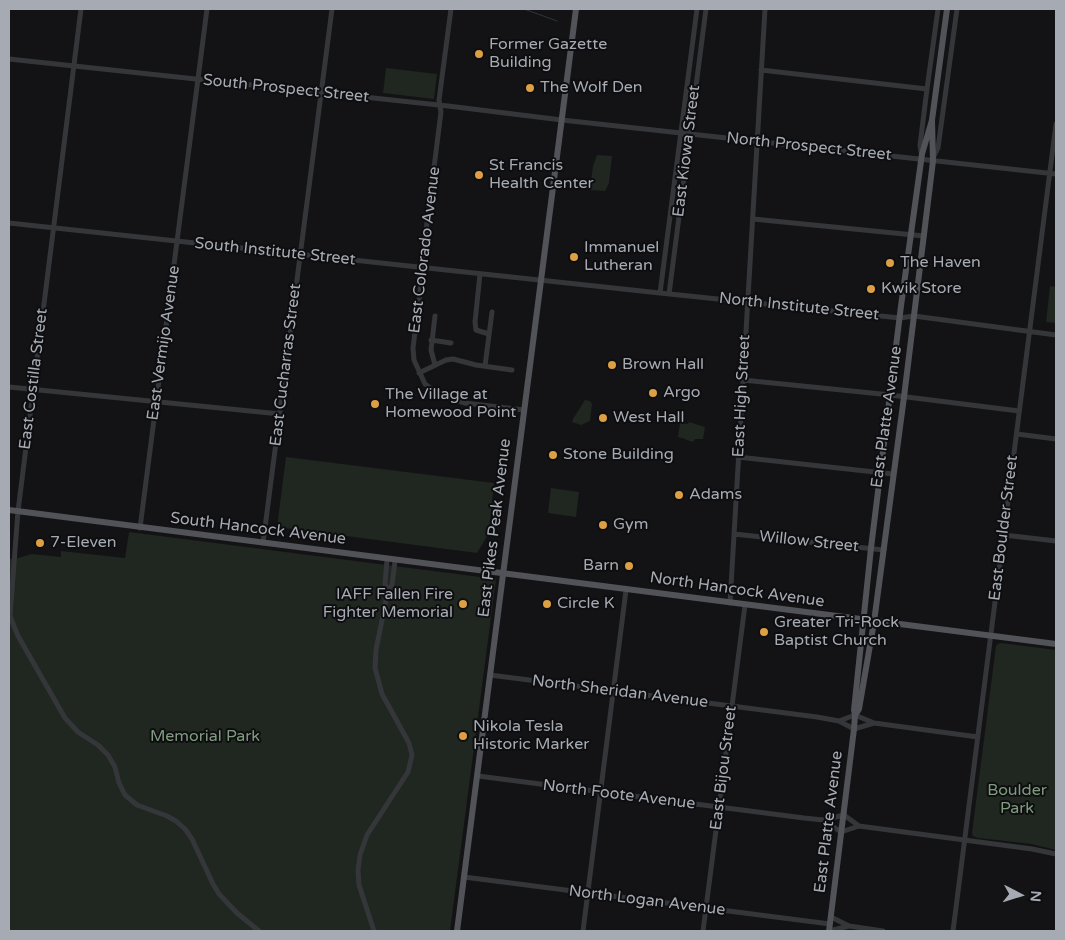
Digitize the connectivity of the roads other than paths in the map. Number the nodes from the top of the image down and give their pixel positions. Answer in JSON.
{"nodes":[{"id":1,"x":81,"y":9,"type":"edge"},
{"id":2,"x":207,"y":9,"type":"edge"},
{"id":3,"x":332,"y":9,"type":"edge"},
{"id":4,"x":451,"y":9,"type":"edge"},
{"id":5,"x":576,"y":9,"type":"edge"},
{"id":6,"x":697,"y":9,"type":"edge"},
{"id":7,"x":706,"y":9,"type":"edge"},
{"id":8,"x":765,"y":9,"type":"edge"},
{"id":9,"x":938,"y":9,"type":"edge"},
{"id":10,"x":947,"y":9,"type":"edge"},
{"id":11,"x":957,"y":9,"type":"edge"},
{"id":12,"x":9,"y":59,"type":"edge"},
{"id":13,"x":74,"y":66,"type":"junction"},
{"id":14,"x":761,"y":70,"type":"junction"},
{"id":15,"x":198,"y":80,"type":"junction"},
{"id":16,"x":927,"y":89,"type":"junction"},
{"id":17,"x":321,"y":93,"type":"junction"},
{"id":18,"x":440,"y":105,"type":"junction"},
{"id":19,"x":562,"y":120,"type":"junction"},
{"id":20,"x":932,"y":120,"type":"junction"},
{"id":21,"x":1056,"y":124,"type":"edge"},
{"id":22,"x":680,"y":133,"type":"junction"},
{"id":23,"x":690,"y":134,"type":"junction"},
{"id":24,"x":757,"y":141,"type":"junction"},
{"id":25,"x":921,"y":157,"type":"junction"},
{"id":26,"x":934,"y":158,"type":"junction"},
{"id":27,"x":1053,"y":173,"type":"edge"},
{"id":28,"x":753,"y":219,"type":"junction"},
{"id":29,"x":9,"y":223,"type":"edge"},
{"id":30,"x":54,"y":228,"type":"junction"},
{"id":31,"x":910,"y":235,"type":"junction"},
{"id":32,"x":924,"y":236,"type":"junction"},
{"id":33,"x":178,"y":242,"type":"junction"},
{"id":34,"x":300,"y":255,"type":"junction"},
{"id":35,"x":422,"y":268,"type":"junction"},
{"id":36,"x":480,"y":274,"type":"junction"},
{"id":37,"x":541,"y":281,"type":"junction"},
{"id":38,"x":660,"y":294,"type":"junction"},
{"id":39,"x":669,"y":294,"type":"junction"},
{"id":40,"x":747,"y":301,"type":"junction"},
{"id":41,"x":492,"y":312,"type":"dead end"},
{"id":42,"x":434,"y":316,"type":"dead end"},
{"id":43,"x":914,"y":316,"type":"junction"},
{"id":44,"x":900,"y":318,"type":"junction"},
{"id":45,"x":1030,"y":331,"type":"junction"},
{"id":46,"x":489,"y":334,"type":"junction"},
{"id":47,"x":1056,"y":335,"type":"edge"},
{"id":48,"x":431,"y":340,"type":"junction"},
{"id":49,"x":451,"y":343,"type":"dead end"},
{"id":50,"x":435,"y":365,"type":"junction"},
{"id":51,"x":485,"y":366,"type":"junction"},
{"id":52,"x":512,"y":370,"type":"dead end"},
{"id":53,"x":419,"y":373,"type":"junction"},
{"id":54,"x":743,"y":380,"type":"junction"},
{"id":55,"x":9,"y":387,"type":"edge"},
{"id":56,"x":33,"y":390,"type":"junction"},
{"id":57,"x":891,"y":395,"type":"junction"},
{"id":58,"x":904,"y":397,"type":"junction"},
{"id":59,"x":157,"y":402,"type":"junction"},
{"id":60,"x":524,"y":410,"type":"junction"},
{"id":61,"x":1019,"y":411,"type":"junction"},
{"id":62,"x":280,"y":414,"type":"junction"},
{"id":63,"x":1016,"y":434,"type":"junction"},
{"id":64,"x":1056,"y":439,"type":"edge"},
{"id":65,"x":738,"y":457,"type":"junction"},
{"id":66,"x":880,"y":472,"type":"junction"},
{"id":67,"x":893,"y":474,"type":"junction"},
{"id":68,"x":9,"y":510,"type":"edge"},
{"id":69,"x":18,"y":512,"type":"junction"},
{"id":70,"x":140,"y":528,"type":"junction"},
{"id":71,"x":734,"y":534,"type":"junction"},
{"id":72,"x":1004,"y":535,"type":"junction"},
{"id":73,"x":1056,"y":542,"type":"edge"},
{"id":74,"x":263,"y":543,"type":"junction"},
{"id":75,"x":871,"y":548,"type":"junction"},
{"id":76,"x":884,"y":550,"type":"junction"},
{"id":77,"x":11,"y":555,"type":"edge"},
{"id":78,"x":387,"y":560,"type":"junction"},
{"id":79,"x":395,"y":560,"type":"junction"},
{"id":80,"x":504,"y":573,"type":"junction"},
{"id":81,"x":388,"y":590,"type":"junction"},
{"id":82,"x":626,"y":590,"type":"junction"},
{"id":83,"x":730,"y":603,"type":"junction"},
{"id":84,"x":745,"y":605,"type":"junction"},
{"id":85,"x":862,"y":621,"type":"junction"},
{"id":86,"x":874,"y":622,"type":"junction"},
{"id":87,"x":991,"y":636,"type":"junction"},
{"id":88,"x":1056,"y":644,"type":"edge"},
{"id":89,"x":490,"y":675,"type":"junction"},
{"id":90,"x":613,"y":691,"type":"junction"},
{"id":91,"x":732,"y":706,"type":"junction"},
{"id":92,"x":855,"y":715,"type":"junction"},
{"id":93,"x":839,"y":721,"type":"junction"},
{"id":94,"x":874,"y":723,"type":"junction"},
{"id":95,"x":854,"y":728,"type":"junction"},
{"id":96,"x":978,"y":737,"type":"junction"},
{"id":97,"x":478,"y":776,"type":"junction"},
{"id":98,"x":601,"y":792,"type":"junction"},
{"id":99,"x":718,"y":808,"type":"junction"},
{"id":100,"x":844,"y":815,"type":"junction"},
{"id":101,"x":823,"y":820,"type":"junction"},
{"id":102,"x":859,"y":826,"type":"junction"},
{"id":103,"x":842,"y":832,"type":"junction"},
{"id":104,"x":964,"y":840,"type":"junction"},
{"id":105,"x":1056,"y":854,"type":"edge"},
{"id":106,"x":464,"y":877,"type":"junction"},
{"id":107,"x":587,"y":894,"type":"junction"},
{"id":108,"x":706,"y":909,"type":"junction"},
{"id":109,"x":830,"y":926,"type":"edge"},
{"id":110,"x":849,"y":926,"type":"junction"},
{"id":111,"x":259,"y":931,"type":"edge"},
{"id":112,"x":374,"y":931,"type":"edge"},
{"id":113,"x":457,"y":931,"type":"edge"},
{"id":114,"x":583,"y":931,"type":"edge"},
{"id":115,"x":703,"y":931,"type":"edge"},
{"id":116,"x":883,"y":931,"type":"edge"},
{"id":117,"x":953,"y":931,"type":"edge"}],
"edges":[{"from":1,"to":13,"type":"street","name":"East Costilla Street"},
{"from":2,"to":15,"type":"street","name":"East Vermijo Avenue"},
{"from":3,"to":17,"type":"street","name":"East Cucharras Street"},
{"from":4,"to":18,"type":"street","name":"East Colorado Avenue"},
{"from":5,"to":19,"type":"main road","name":"East Pikes Peak Avenue"},
{"from":6,"to":22,"type":"street","name":"East Kiowa Street"},
{"from":7,"to":23,"type":"street","name":"East Kiowa Street"},
{"from":8,"to":14,"type":"street","name":"East High Street"},
{"from":9,"to":16,"type":"street"},
{"from":10,"to":20,"type":"main road","name":"East Platte Avenue"},
{"from":11,"to":26,"type":"street"},
{"from":12,"to":13,"type":"street","name":"South Prospect Street"},
{"from":13,"to":15,"type":"street","name":"South Prospect Street"},
{"from":13,"to":30,"type":"street","name":"East Costilla Street"},
{"from":14,"to":16,"type":"street"},
{"from":14,"to":24,"type":"street","name":"East High Street"},
{"from":15,"to":17,"type":"street","name":"South Prospect Street"},
{"from":15,"to":33,"type":"street","name":"East Vermijo Avenue"},
{"from":16,"to":25,"type":"street"},
{"from":17,"to":18,"type":"street","name":"South Prospect Street"},
{"from":17,"to":34,"type":"street","name":"East Cucharras Street"},
{"from":18,"to":19,"type":"street","name":"South Prospect Street"},
{"from":18,"to":35,"type":"street","name":"East Colorado Avenue"},
{"from":19,"to":22,"type":"street","name":"North Prospect Street"},
{"from":19,"to":37,"type":"main road","name":"East Pikes Peak Avenue"},
{"from":20,"to":25,"type":"main road","name":"East Platte Avenue"},
{"from":20,"to":26,"type":"main road","name":"East Platte Avenue"},
{"from":21,"to":27,"type":"street","name":"East Boulder Street"},
{"from":22,"to":23,"type":"street","name":"North Prospect Street"},
{"from":22,"to":38,"type":"street","name":"East Kiowa Street"},
{"from":23,"to":24,"type":"street","name":"North Prospect Street"},
{"from":23,"to":39,"type":"street","name":"East Kiowa Street"},
{"from":24,"to":25,"type":"street","name":"North Prospect Street"},
{"from":24,"to":28,"type":"street","name":"East High Street"},
{"from":25,"to":26,"type":"street","name":"North Prospect Street"},
{"from":25,"to":31,"type":"main road","name":"East Platte Avenue"},
{"from":26,"to":27,"type":"street","name":"North Prospect Street"},
{"from":26,"to":32,"type":"main road","name":"East Platte Avenue"},
{"from":27,"to":45,"type":"street","name":"East Boulder Street"},
{"from":28,"to":31,"type":"street"},
{"from":28,"to":40,"type":"street","name":"East High Street"},
{"from":29,"to":30,"type":"street","name":"South Institute Street"},
{"from":30,"to":33,"type":"street","name":"South Institute Street"},
{"from":30,"to":56,"type":"street","name":"East Costilla Street"},
{"from":31,"to":32,"type":"street"},
{"from":31,"to":44,"type":"main road","name":"East Platte Avenue"},
{"from":32,"to":43,"type":"main road","name":"East Platte Avenue"},
{"from":33,"to":34,"type":"street","name":"South Institute Street"},
{"from":33,"to":59,"type":"street","name":"East Vermijo Avenue"},
{"from":34,"to":35,"type":"street","name":"South Institute Street"},
{"from":34,"to":62,"type":"street","name":"East Cucharras Street"},
{"from":35,"to":36,"type":"street","name":"South Institute Street"},
{"from":35,"to":53,"type":"street","name":"East Colorado Avenue"},
{"from":36,"to":37,"type":"street","name":"South Institute Street"},
{"from":36,"to":46,"type":"street"},
{"from":37,"to":38,"type":"street","name":"North Institute Street"},
{"from":37,"to":60,"type":"main road","name":"East Pikes Peak Avenue"},
{"from":38,"to":39,"type":"street","name":"North Institute Street"},
{"from":39,"to":40,"type":"street","name":"North Institute Street"},
{"from":40,"to":44,"type":"street","name":"North Institute Street"},
{"from":40,"to":54,"type":"street","name":"East High Street"},
{"from":41,"to":46,"type":"street"},
{"from":42,"to":48,"type":"street"},
{"from":43,"to":44,"type":"street","name":"North Institute Street"},
{"from":43,"to":45,"type":"street","name":"North Institute Street"},
{"from":43,"to":58,"type":"main road","name":"East Platte Avenue"},
{"from":44,"to":57,"type":"main road","name":"East Platte Avenue"},
{"from":45,"to":47,"type":"street","name":"North Institute Street"},
{"from":45,"to":61,"type":"street","name":"East Boulder Street"},
{"from":46,"to":51,"type":"street"},
{"from":48,"to":49,"type":"street"},
{"from":48,"to":50,"type":"street"},
{"from":50,"to":51,"type":"street"},
{"from":50,"to":53,"type":"street"},
{"from":51,"to":52,"type":"street"},
{"from":53,"to":60,"type":"street","name":"East Colorado Avenue"},
{"from":54,"to":57,"type":"street"},
{"from":54,"to":65,"type":"street","name":"East High Street"},
{"from":55,"to":56,"type":"street"},
{"from":56,"to":59,"type":"street"},
{"from":56,"to":69,"type":"street","name":"East Costilla Street"},
{"from":57,"to":58,"type":"street"},
{"from":57,"to":66,"type":"main road","name":"East Platte Avenue"},
{"from":58,"to":61,"type":"street"},
{"from":58,"to":67,"type":"main road","name":"East Platte Avenue"},
{"from":59,"to":62,"type":"street"},
{"from":59,"to":70,"type":"street","name":"East Vermijo Avenue"},
{"from":60,"to":80,"type":"main road","name":"East Pikes Peak Avenue"},
{"from":61,"to":63,"type":"street","name":"East Boulder Street"},
{"from":62,"to":74,"type":"street","name":"East Cucharras Street"},
{"from":63,"to":64,"type":"street"},
{"from":63,"to":72,"type":"street","name":"East Boulder Street"},
{"from":65,"to":66,"type":"street"},
{"from":65,"to":71,"type":"street","name":"East High Street"},
{"from":66,"to":67,"type":"street"},
{"from":66,"to":75,"type":"main road","name":"East Platte Avenue"},
{"from":67,"to":76,"type":"main road","name":"East Platte Avenue"},
{"from":68,"to":69,"type":"main road","name":"South Hancock Avenue"},
{"from":69,"to":70,"type":"main road","name":"South Hancock Avenue"},
{"from":69,"to":77,"type":"street","name":"East Costilla Street"},
{"from":70,"to":74,"type":"main road","name":"South Hancock Avenue"},
{"from":71,"to":75,"type":"street","name":"Willow Street"},
{"from":71,"to":83,"type":"street","name":"East High Street"},
{"from":72,"to":73,"type":"street"},
{"from":72,"to":87,"type":"street","name":"East Boulder Street"},
{"from":74,"to":78,"type":"main road","name":"South Hancock Avenue"},
{"from":75,"to":76,"type":"street","name":"Willow Street"},
{"from":75,"to":85,"type":"main road","name":"East Platte Avenue"},
{"from":76,"to":86,"type":"main road","name":"East Platte Avenue"},
{"from":77,"to":111,"type":"street","name":"East Costilla Street"},
{"from":78,"to":79,"type":"main road","name":"South Hancock Avenue"},
{"from":78,"to":81,"type":"street"},
{"from":79,"to":80,"type":"main road","name":"South Hancock Avenue"},
{"from":79,"to":81,"type":"street"},
{"from":80,"to":82,"type":"main road","name":"North Hancock Avenue"},
{"from":80,"to":89,"type":"main road","name":"East Pikes Peak Avenue"},
{"from":81,"to":112,"type":"street"},
{"from":82,"to":83,"type":"main road","name":"North Hancock Avenue"},
{"from":82,"to":90,"type":"street"},
{"from":83,"to":84,"type":"main road","name":"North Hancock Avenue"},
{"from":84,"to":85,"type":"main road","name":"North Hancock Avenue"},
{"from":84,"to":91,"type":"street","name":"East Bijou Street"},
{"from":85,"to":86,"type":"main road","name":"North Hancock Avenue"},
{"from":85,"to":92,"type":"main road","name":"East Platte Avenue"},
{"from":86,"to":87,"type":"main road","name":"North Hancock Avenue"},
{"from":86,"to":92,"type":"main road","name":"East Platte Avenue"},
{"from":87,"to":88,"type":"main road","name":"North Hancock Avenue"},
{"from":87,"to":96,"type":"street","name":"East Boulder Street"},
{"from":89,"to":90,"type":"street","name":"North Sheridan Avenue"},
{"from":89,"to":97,"type":"main road","name":"East Pikes Peak Avenue"},
{"from":90,"to":91,"type":"street","name":"North Sheridan Avenue"},
{"from":90,"to":98,"type":"street"},
{"from":91,"to":93,"type":"street","name":"North Sheridan Avenue"},
{"from":91,"to":99,"type":"street","name":"East Bijou Street"},
{"from":92,"to":93,"type":"street","name":"North Sheridan Avenue"},
{"from":92,"to":94,"type":"street"},
{"from":92,"to":95,"type":"main road","name":"East Platte Avenue"},
{"from":93,"to":95,"type":"street","name":"North Sheridan Avenue"},
{"from":94,"to":95,"type":"street"},
{"from":94,"to":96,"type":"street"},
{"from":95,"to":100,"type":"main road","name":"East Platte Avenue"},
{"from":96,"to":104,"type":"street","name":"East Boulder Street"},
{"from":97,"to":98,"type":"street","name":"North Foote Avenue"},
{"from":97,"to":106,"type":"main road","name":"East Pikes Peak Avenue"},
{"from":98,"to":99,"type":"street","name":"North Foote Avenue"},
{"from":98,"to":107,"type":"street"},
{"from":99,"to":101,"type":"street","name":"North Foote Avenue"},
{"from":99,"to":108,"type":"street","name":"East Bijou Street"},
{"from":100,"to":101,"type":"street","name":"North Foote Avenue"},
{"from":100,"to":102,"type":"street"},
{"from":100,"to":103,"type":"main road","name":"East Platte Avenue"},
{"from":101,"to":103,"type":"street"},
{"from":102,"to":103,"type":"street"},
{"from":102,"to":104,"type":"street"},
{"from":103,"to":109,"type":"main road","name":"East Platte Avenue"},
{"from":104,"to":105,"type":"street"},
{"from":104,"to":117,"type":"street","name":"East Boulder Street"},
{"from":106,"to":107,"type":"street","name":"North Logan Avenue"},
{"from":106,"to":113,"type":"main road","name":"East Pikes Peak Avenue"},
{"from":107,"to":108,"type":"street","name":"North Logan Avenue"},
{"from":107,"to":114,"type":"street"},
{"from":108,"to":109,"type":"street","name":"North Logan Avenue"},
{"from":108,"to":115,"type":"street","name":"East Bijou Street"},
{"from":109,"to":110,"type":"street","name":"North Logan Avenue"},
{"from":109,"to":110,"type":"street"},
{"from":110,"to":116,"type":"street","name":"North Logan Avenue"}]}
